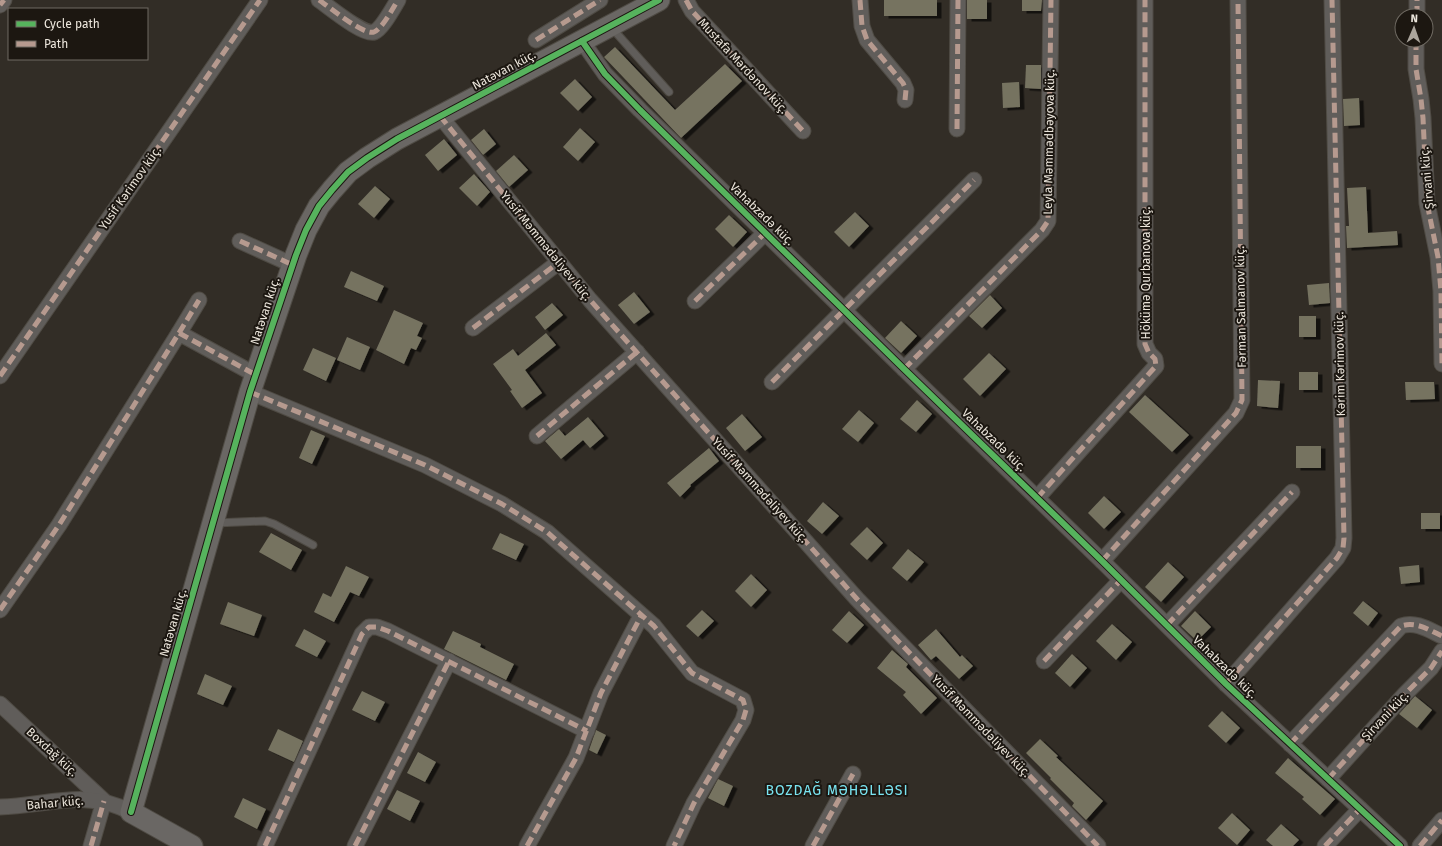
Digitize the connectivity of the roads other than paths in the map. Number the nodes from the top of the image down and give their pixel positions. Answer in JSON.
{"nodes":[{"id":1,"x":4,"y":0,"type":"edge"},
{"id":2,"x":260,"y":0,"type":"edge"},
{"id":3,"x":319,"y":0,"type":"edge"},
{"id":4,"x":398,"y":0,"type":"edge"},
{"id":5,"x":600,"y":0,"type":"edge"},
{"id":6,"x":659,"y":0,"type":"edge"},
{"id":7,"x":686,"y":0,"type":"edge"},
{"id":8,"x":860,"y":0,"type":"edge"},
{"id":9,"x":958,"y":0,"type":"edge"},
{"id":10,"x":1050,"y":0,"type":"edge"},
{"id":11,"x":1145,"y":0,"type":"edge"},
{"id":12,"x":1238,"y":0,"type":"edge"},
{"id":13,"x":1332,"y":0,"type":"edge"},
{"id":14,"x":0,"y":5,"type":"edge"},
{"id":15,"x":610,"y":27,"type":"junction"},
{"id":16,"x":536,"y":40,"type":"dead end"},
{"id":17,"x":582,"y":42,"type":"junction"},
{"id":18,"x":1416,"y":48,"type":"edge"},
{"id":19,"x":669,"y":92,"type":"dead end"},
{"id":20,"x":905,"y":100,"type":"dead end"},
{"id":21,"x":440,"y":116,"type":"junction"},
{"id":22,"x":957,"y":129,"type":"dead end"},
{"id":23,"x":803,"y":131,"type":"dead end"},
{"id":24,"x":974,"y":180,"type":"dead end"},
{"id":25,"x":765,"y":233,"type":"junction"},
{"id":26,"x":240,"y":241,"type":"dead end"},
{"id":27,"x":559,"y":262,"type":"junction"},
{"id":28,"x":292,"y":265,"type":"junction"},
{"id":29,"x":199,"y":300,"type":"dead end"},
{"id":30,"x":695,"y":301,"type":"dead end"},
{"id":31,"x":844,"y":310,"type":"junction"},
{"id":32,"x":473,"y":328,"type":"dead end"},
{"id":33,"x":179,"y":333,"type":"junction"},
{"id":34,"x":637,"y":352,"type":"junction"},
{"id":35,"x":1442,"y":364,"type":"edge"},
{"id":36,"x":904,"y":369,"type":"junction"},
{"id":37,"x":0,"y":376,"type":"edge"},
{"id":38,"x":772,"y":382,"type":"dead end"},
{"id":39,"x":253,"y":384,"type":"junction"},
{"id":40,"x":537,"y":436,"type":"dead end"},
{"id":41,"x":1292,"y":492,"type":"dead end"},
{"id":42,"x":1037,"y":498,"type":"junction"},
{"id":43,"x":213,"y":523,"type":"junction"},
{"id":44,"x":313,"y":545,"type":"dead end"},
{"id":45,"x":1102,"y":561,"type":"junction"},
{"id":46,"x":1121,"y":580,"type":"junction"},
{"id":47,"x":0,"y":610,"type":"edge"},
{"id":48,"x":642,"y":616,"type":"junction"},
{"id":49,"x":1167,"y":625,"type":"junction"},
{"id":50,"x":1442,"y":636,"type":"edge"},
{"id":51,"x":1442,"y":652,"type":"edge"},
{"id":52,"x":449,"y":661,"type":"junction"},
{"id":53,"x":1044,"y":661,"type":"dead end"},
{"id":54,"x":1226,"y":684,"type":"junction"},
{"id":55,"x":0,"y":704,"type":"edge"},
{"id":56,"x":587,"y":731,"type":"junction"},
{"id":57,"x":1290,"y":744,"type":"junction"},
{"id":58,"x":853,"y":774,"type":"dead end"},
{"id":59,"x":1328,"y":779,"type":"junction"},
{"id":60,"x":104,"y":801,"type":"junction"},
{"id":61,"x":0,"y":807,"type":"edge"},
{"id":62,"x":1360,"y":809,"type":"junction"},
{"id":63,"x":131,"y":812,"type":"junction"},
{"id":64,"x":1442,"y":820,"type":"edge"},
{"id":65,"x":91,"y":846,"type":"edge"},
{"id":66,"x":192,"y":846,"type":"edge"},
{"id":67,"x":265,"y":846,"type":"edge"},
{"id":68,"x":355,"y":846,"type":"edge"},
{"id":69,"x":527,"y":846,"type":"edge"},
{"id":70,"x":674,"y":846,"type":"edge"},
{"id":71,"x":813,"y":846,"type":"edge"},
{"id":72,"x":1098,"y":846,"type":"edge"},
{"id":73,"x":1325,"y":846,"type":"edge"},
{"id":74,"x":1400,"y":846,"type":"edge"},
{"id":75,"x":1420,"y":846,"type":"edge"}],
"edges":[{"from":1,"to":14,"type":"street"},
{"from":2,"to":37,"type":"street","name":"Yusif Kərimov küç."},
{"from":3,"to":4,"type":"street"},
{"from":5,"to":16,"type":"street"},
{"from":6,"to":15,"type":"street","name":"Natəvan küç."},
{"from":7,"to":23,"type":"street","name":"Mustafa Mərdənov küç."},
{"from":8,"to":20,"type":"street"},
{"from":9,"to":22,"type":"street"},
{"from":10,"to":36,"type":"street","name":"Leyla Məmmədbəyova küç."},
{"from":11,"to":42,"type":"street","name":"Hökümə Qurbanova küç."},
{"from":12,"to":45,"type":"street","name":"Fərman Salmanov küç."},
{"from":13,"to":54,"type":"street","name":"Kərim Kərimov küç."},
{"from":15,"to":17,"type":"street","name":"Natəvan küç."},
{"from":15,"to":19,"type":"lane"},
{"from":17,"to":21,"type":"street","name":"Natəvan küç."},
{"from":17,"to":25,"type":"street","name":"Vahabzadə küç."},
{"from":18,"to":35,"type":"street","name":"Şirvani küç."},
{"from":21,"to":27,"type":"street","name":"Yusif Məmmədəliyev küç."},
{"from":21,"to":28,"type":"street","name":"Natəvan küç."},
{"from":24,"to":31,"type":"street"},
{"from":25,"to":30,"type":"street"},
{"from":25,"to":31,"type":"street","name":"Vahabzadə küç."},
{"from":26,"to":28,"type":"street"},
{"from":27,"to":32,"type":"street"},
{"from":27,"to":34,"type":"street","name":"Yusif Məmmədəliyev küç."},
{"from":28,"to":39,"type":"street","name":"Natəvan küç."},
{"from":29,"to":33,"type":"street"},
{"from":31,"to":36,"type":"street","name":"Vahabzadə küç."},
{"from":31,"to":38,"type":"street"},
{"from":33,"to":39,"type":"street"},
{"from":33,"to":47,"type":"street"},
{"from":34,"to":40,"type":"street"},
{"from":34,"to":72,"type":"street","name":"Yusif Məmmədəliyev küç."},
{"from":36,"to":42,"type":"street","name":"Vahabzadə küç."},
{"from":39,"to":43,"type":"street","name":"Natəvan küç."},
{"from":39,"to":48,"type":"street"},
{"from":41,"to":49,"type":"street"},
{"from":42,"to":45,"type":"street","name":"Vahabzadə küç."},
{"from":43,"to":44,"type":"lane"},
{"from":43,"to":63,"type":"street","name":"Natəvan küç."},
{"from":45,"to":46,"type":"street","name":"Vahabzadə küç."},
{"from":46,"to":49,"type":"street","name":"Vahabzadə küç."},
{"from":46,"to":53,"type":"street"},
{"from":48,"to":56,"type":"street"},
{"from":48,"to":70,"type":"street"},
{"from":49,"to":54,"type":"street","name":"Vahabzadə küç."},
{"from":50,"to":57,"type":"street"},
{"from":51,"to":59,"type":"street","name":"Şirvani küç."},
{"from":52,"to":56,"type":"street"},
{"from":52,"to":67,"type":"street"},
{"from":52,"to":68,"type":"street"},
{"from":54,"to":57,"type":"street","name":"Vahabzadə küç."},
{"from":55,"to":60,"type":"street","name":"Boxdağ küç."},
{"from":56,"to":69,"type":"street"},
{"from":57,"to":59,"type":"street","name":"Vahabzadə küç."},
{"from":58,"to":71,"type":"street"},
{"from":59,"to":62,"type":"street","name":"Vahabzadə küç."},
{"from":60,"to":61,"type":"street","name":"Bahar küç."},
{"from":60,"to":63,"type":"street","name":"Bahar küç."},
{"from":60,"to":65,"type":"street"},
{"from":62,"to":73,"type":"street"},
{"from":62,"to":74,"type":"street","name":"Vahabzadə küç."},
{"from":63,"to":66,"type":"street"},
{"from":64,"to":75,"type":"street"}]}
